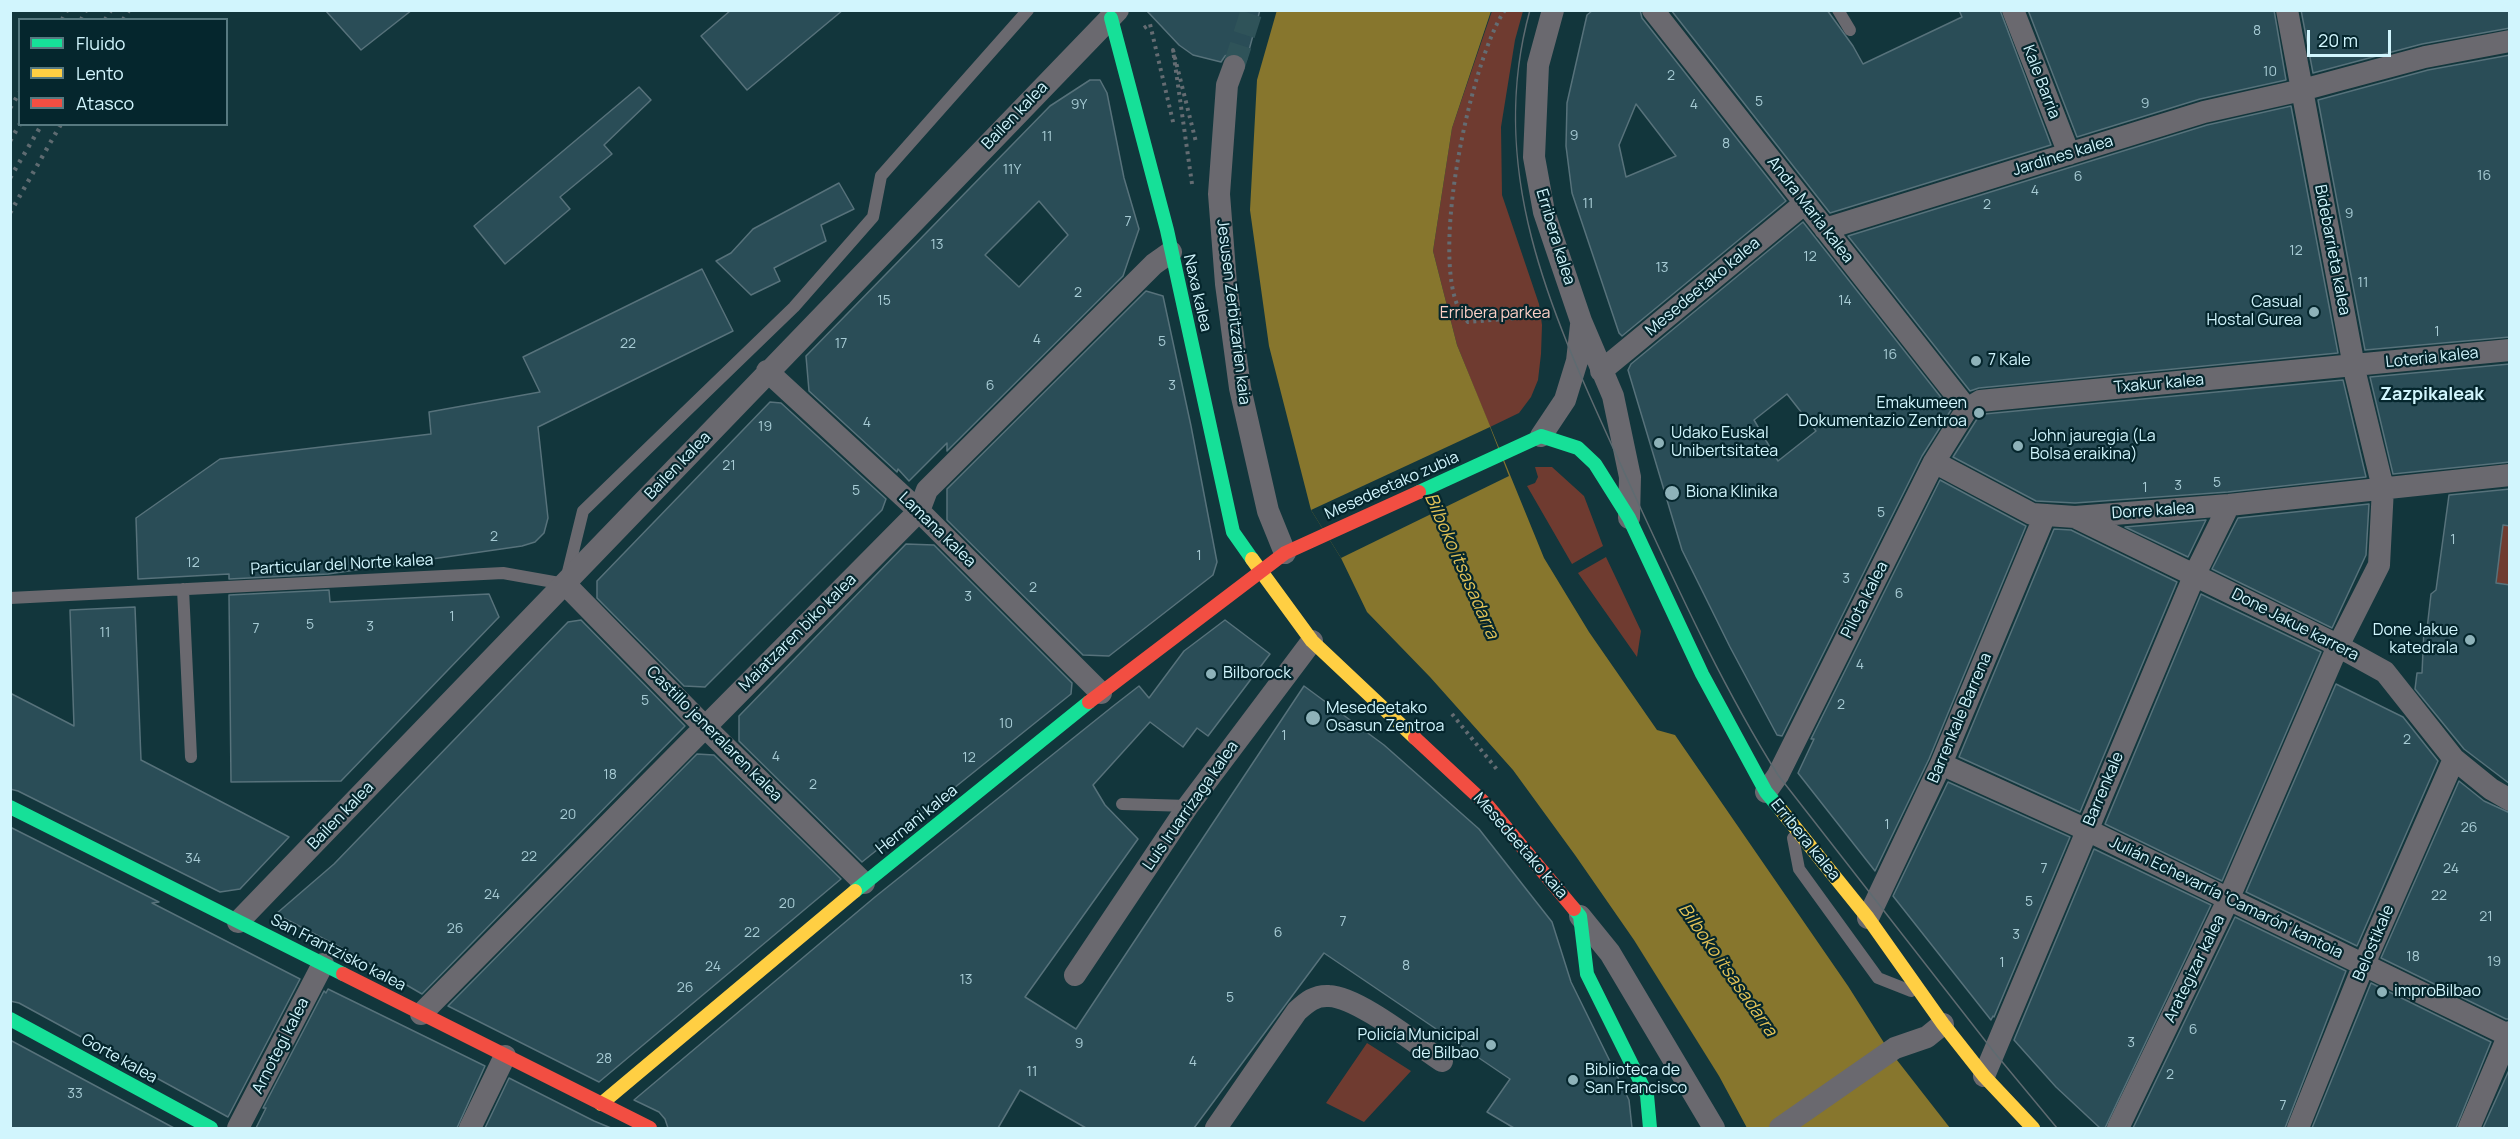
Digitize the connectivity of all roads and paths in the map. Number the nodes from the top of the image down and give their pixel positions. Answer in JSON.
{"nodes":[{"id":1,"x":1028,"y":10,"type":"edge"},
{"id":2,"x":1505,"y":10,"type":"edge"},
{"id":3,"x":1553,"y":10,"type":"edge"},
{"id":4,"x":1653,"y":10,"type":"edge"},
{"id":5,"x":1838,"y":10,"type":"edge"},
{"id":6,"x":2013,"y":10,"type":"edge"},
{"id":7,"x":2287,"y":10,"type":"edge"},
{"id":8,"x":1115,"y":14,"type":"edge"},
{"id":9,"x":1850,"y":30,"type":"dead end"},
{"id":10,"x":1136,"y":33,"type":"dead end"},
{"id":11,"x":2510,"y":41,"type":"edge"},
{"id":12,"x":1234,"y":66,"type":"tunnel mouth"},
{"id":13,"x":2302,"y":90,"type":"junction"},
{"id":14,"x":1174,"y":126,"type":"dead end"},
{"id":15,"x":1198,"y":151,"type":"dead end"},
{"id":16,"x":2069,"y":154,"type":"junction"},
{"id":17,"x":1183,"y":160,"type":"dead end"},
{"id":18,"x":1805,"y":203,"type":"junction"},
{"id":19,"x":1825,"y":229,"type":"junction"},
{"id":20,"x":1171,"y":252,"type":"junction"},
{"id":21,"x":1541,"y":316,"type":"dead end"},
{"id":22,"x":1581,"y":321,"type":"junction"},
{"id":23,"x":2510,"y":350,"type":"edge"},
{"id":24,"x":2354,"y":366,"type":"junction"},
{"id":25,"x":768,"y":371,"type":"junction"},
{"id":26,"x":1601,"y":371,"type":"junction"},
{"id":27,"x":1967,"y":409,"type":"junction"},
{"id":28,"x":1541,"y":436,"type":"junction"},
{"id":29,"x":1934,"y":462,"type":"junction"},
{"id":30,"x":2510,"y":475,"type":"edge"},
{"id":31,"x":2383,"y":488,"type":"junction"},
{"id":32,"x":2229,"y":505,"type":"junction"},
{"id":33,"x":919,"y":511,"type":"junction"},
{"id":34,"x":2045,"y":515,"type":"junction"},
{"id":35,"x":2075,"y":517,"type":"junction"},
{"id":36,"x":1629,"y":518,"type":"junction"},
{"id":37,"x":1285,"y":553,"type":"junction"},
{"id":38,"x":1260,"y":570,"type":"junction"},
{"id":39,"x":2195,"y":574,"type":"junction"},
{"id":40,"x":565,"y":584,"type":"junction"},
{"id":41,"x":183,"y":589,"type":"junction"},
{"id":42,"x":10,"y":598,"type":"edge"},
{"id":43,"x":1312,"y":641,"type":"junction"},
{"id":44,"x":2338,"y":646,"type":"junction"},
{"id":45,"x":1101,"y":693,"type":"junction"},
{"id":46,"x":705,"y":727,"type":"junction"},
{"id":47,"x":190,"y":756,"type":"dead end"},
{"id":48,"x":2454,"y":759,"type":"junction"},
{"id":49,"x":1941,"y":764,"type":"junction"},
{"id":50,"x":1766,"y":792,"type":"junction"},
{"id":51,"x":2510,"y":800,"type":"edge"},
{"id":52,"x":1122,"y":804,"type":"dead end"},
{"id":53,"x":1188,"y":806,"type":"junction"},
{"id":54,"x":10,"y":807,"type":"edge"},
{"id":55,"x":1790,"y":823,"type":"junction"},
{"id":56,"x":2087,"y":830,"type":"junction"},
{"id":57,"x":864,"y":884,"type":"junction"},
{"id":58,"x":2228,"y":900,"type":"junction"},
{"id":59,"x":1580,"y":916,"type":"junction"},
{"id":60,"x":1868,"y":918,"type":"junction"},
{"id":61,"x":238,"y":922,"type":"junction"},
{"id":62,"x":323,"y":964,"type":"junction"},
{"id":63,"x":2364,"y":964,"type":"junction"},
{"id":64,"x":1075,"y":975,"type":"dead end"},
{"id":65,"x":1920,"y":994,"type":"junction"},
{"id":66,"x":421,"y":1014,"type":"junction"},
{"id":67,"x":10,"y":1019,"type":"edge"},
{"id":68,"x":1943,"y":1024,"type":"junction"},
{"id":69,"x":2509,"y":1035,"type":"edge"},
{"id":70,"x":506,"y":1056,"type":"junction"},
{"id":71,"x":1442,"y":1061,"type":"dead end"},
{"id":72,"x":1984,"y":1076,"type":"junction"},
{"id":73,"x":601,"y":1104,"type":"junction"},
{"id":74,"x":211,"y":1128,"type":"edge"},
{"id":75,"x":238,"y":1128,"type":"edge"},
{"id":76,"x":470,"y":1128,"type":"edge"},
{"id":77,"x":650,"y":1128,"type":"edge"},
{"id":78,"x":1216,"y":1128,"type":"edge"},
{"id":79,"x":1650,"y":1128,"type":"edge"},
{"id":80,"x":1714,"y":1128,"type":"edge"},
{"id":81,"x":1780,"y":1128,"type":"edge"},
{"id":82,"x":2032,"y":1128,"type":"edge"},
{"id":83,"x":2118,"y":1128,"type":"edge"},
{"id":84,"x":2298,"y":1128,"type":"edge"},
{"id":85,"x":2469,"y":1128,"type":"edge"}],
"edges":[{"from":1,"to":40,"type":"lane"},
{"from":2,"to":21,"type":"path"},
{"from":3,"to":22,"type":"street","name":"Erribera kalea"},
{"from":4,"to":18,"type":"street","name":"Andra Maria kalea"},
{"from":5,"to":9,"type":"lane"},
{"from":6,"to":16,"type":"street","name":"Kale Barria"},
{"from":7,"to":13,"type":"street","name":"Bidebarrieta kalea"},
{"from":8,"to":20,"type":"street","name":"Naxa kalea"},
{"from":8,"to":25,"type":"street","name":"Bailen kalea"},
{"from":10,"to":14,"type":"path"},
{"from":11,"to":13,"type":"street","name":"Jardines kalea"},
{"from":12,"to":37,"type":"street","name":"Jesusen Zerbitzarien kaia"},
{"from":13,"to":16,"type":"street","name":"Jardines kalea"},
{"from":13,"to":24,"type":"street","name":"Bidebarrieta kalea"},
{"from":15,"to":17,"type":"path"},
{"from":16,"to":19,"type":"street","name":"Jardines kalea"},
{"from":18,"to":19,"type":"street","name":"Andra Maria kalea"},
{"from":18,"to":26,"type":"street","name":"Mesedeetako kalea"},
{"from":19,"to":27,"type":"street","name":"Andra Maria kalea"},
{"from":20,"to":33,"type":"street","name":"Maiatzaren biko kalea"},
{"from":20,"to":38,"type":"street","name":"Naxa kalea"},
{"from":22,"to":26,"type":"street","name":"Erribera kalea"},
{"from":22,"to":28,"type":"street","name":"Erribera kalea"},
{"from":23,"to":24,"type":"street","name":"Loteria kalea"},
{"from":24,"to":27,"type":"street","name":"Txakur kalea"},
{"from":24,"to":31,"type":"street","name":"Bidebarrieta kalea"},
{"from":25,"to":33,"type":"street","name":"Lamana kalea"},
{"from":25,"to":40,"type":"street","name":"Bailen kalea"},
{"from":26,"to":36,"type":"street","name":"Erribera kalea"},
{"from":27,"to":29,"type":"street","name":"Pilota kalea"},
{"from":28,"to":36,"type":"street","name":"Erribera kalea"},
{"from":28,"to":37,"type":"street","name":"Mesedeetako zubia"},
{"from":29,"to":34,"type":"street","name":"Dorre kalea"},
{"from":29,"to":50,"type":"street","name":"Pilota kalea"},
{"from":30,"to":31,"type":"street","name":"Dorre kalea"},
{"from":31,"to":32,"type":"street","name":"Dorre kalea"},
{"from":31,"to":44,"type":"street","name":"Bidebarrieta kalea"},
{"from":32,"to":35,"type":"street","name":"Dorre kalea"},
{"from":32,"to":39,"type":"street","name":"Barrenkale"},
{"from":33,"to":45,"type":"street","name":"Lamana kalea"},
{"from":33,"to":46,"type":"street","name":"Maiatzaren biko kalea"},
{"from":34,"to":35,"type":"street","name":"Dorre kalea"},
{"from":34,"to":49,"type":"street","name":"Barrenkale Barrena"},
{"from":35,"to":39,"type":"street","name":"Done Jakue karrera"},
{"from":36,"to":50,"type":"street","name":"Erribera kalea"},
{"from":37,"to":38,"type":"street","name":"Mesedeetako zubia"},
{"from":38,"to":43,"type":"street","name":"Mesedeetako kaia"},
{"from":38,"to":45,"type":"street","name":"Hernani kalea"},
{"from":39,"to":44,"type":"street","name":"Done Jakue karrera"},
{"from":39,"to":56,"type":"street","name":"Barrenkale"},
{"from":40,"to":41,"type":"lane","name":"Particular del Norte kalea"},
{"from":40,"to":46,"type":"street","name":"Castillo jeneralaren kalea"},
{"from":40,"to":61,"type":"street","name":"Bailen kalea"},
{"from":41,"to":42,"type":"lane","name":"Particular del Norte kalea"},
{"from":41,"to":47,"type":"lane"},
{"from":43,"to":53,"type":"street","name":"Luis Iruarrizaga kalea"},
{"from":43,"to":59,"type":"street","name":"Mesedeetako kaia"},
{"from":44,"to":48,"type":"street","name":"Done Jakue karrera"},
{"from":44,"to":58,"type":"street","name":"Arategizar kalea"},
{"from":45,"to":57,"type":"street","name":"Hernani kalea"},
{"from":46,"to":57,"type":"street","name":"Castillo jeneralaren kalea"},
{"from":46,"to":66,"type":"street","name":"Maiatzaren biko kalea"},
{"from":48,"to":51,"type":"street","name":"Done Jakue karrera"},
{"from":48,"to":63,"type":"street","name":"Belostikale"},
{"from":49,"to":56,"type":"street","name":"Julián Echevarría 'Camarón' kantoia"},
{"from":49,"to":60,"type":"street","name":"Barrenkale Barrena"},
{"from":50,"to":55,"type":"street","name":"Erribera kalea"},
{"from":52,"to":53,"type":"lane"},
{"from":53,"to":64,"type":"street","name":"Luis Iruarrizaga kalea"},
{"from":54,"to":61,"type":"street","name":"San Frantzisko kalea"},
{"from":55,"to":60,"type":"street","name":"Erribera kalea"},
{"from":55,"to":65,"type":"lane"},
{"from":56,"to":58,"type":"street","name":"Julián Echevarría 'Camarón' kantoia"},
{"from":56,"to":72,"type":"street","name":"Barrenkale"},
{"from":57,"to":73,"type":"street","name":"Hernani kalea"},
{"from":58,"to":63,"type":"street","name":"Julián Echevarría 'Camarón' kantoia"},
{"from":58,"to":83,"type":"street","name":"Arategizar kalea"},
{"from":59,"to":79,"type":"street"},
{"from":59,"to":80,"type":"street","name":"Mesedeetako kaia"},
{"from":60,"to":65,"type":"street","name":"Erribera kalea"},
{"from":61,"to":62,"type":"street","name":"San Frantzisko kalea"},
{"from":62,"to":66,"type":"street","name":"San Frantzisko kalea"},
{"from":62,"to":75,"type":"street","name":"Arnotegi kalea"},
{"from":63,"to":69,"type":"street","name":"Julián Echevarría 'Camarón' kantoia"},
{"from":63,"to":84,"type":"street","name":"Belostikale"},
{"from":65,"to":68,"type":"street","name":"Erribera kalea"},
{"from":66,"to":70,"type":"street","name":"San Frantzisko kalea"},
{"from":67,"to":74,"type":"street","name":"Gorte kalea"},
{"from":68,"to":72,"type":"street","name":"Erribera kalea"},
{"from":68,"to":81,"type":"street"},
{"from":69,"to":85,"type":"street"},
{"from":70,"to":73,"type":"street","name":"San Frantzisko kalea"},
{"from":70,"to":76,"type":"street"},
{"from":71,"to":78,"type":"street"},
{"from":72,"to":82,"type":"street","name":"Erribera kalea"},
{"from":73,"to":77,"type":"street","name":"San Frantzisko kalea"}]}
